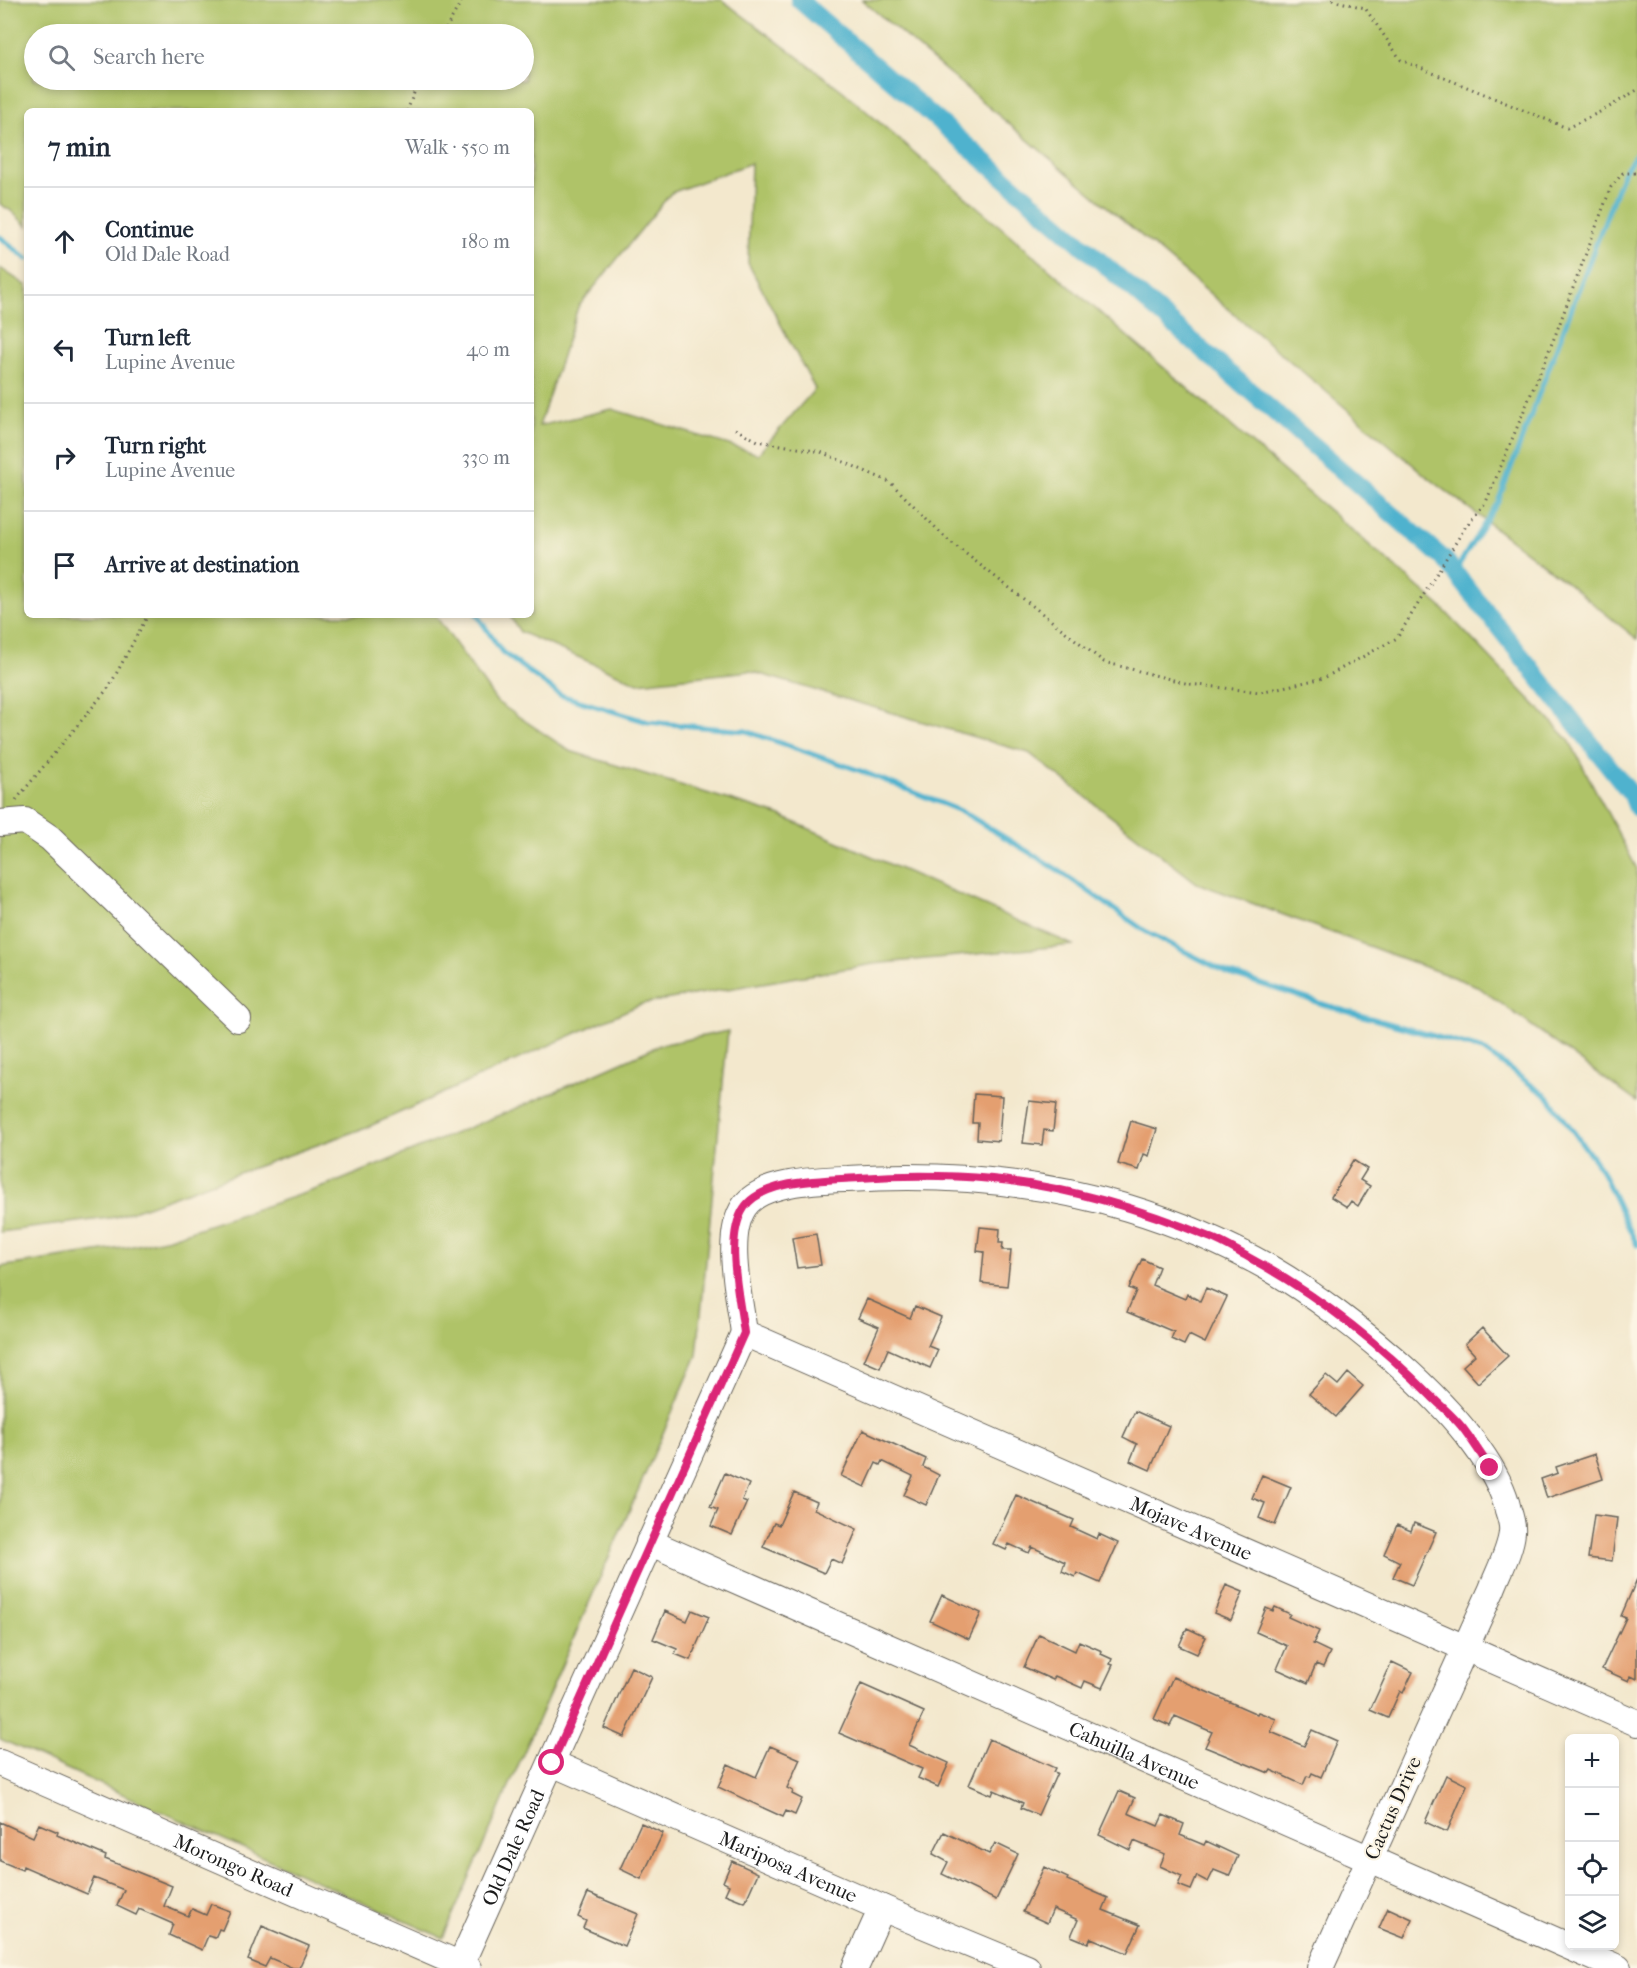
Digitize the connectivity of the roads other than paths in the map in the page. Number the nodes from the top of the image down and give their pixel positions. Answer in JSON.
{"nodes":[{"id":1,"x":0,"y":823,"type":"edge"},
{"id":2,"x":238,"y":1019,"type":"dead end"},
{"id":3,"x":744,"y":1333,"type":"junction"},
{"id":4,"x":649,"y":1542,"type":"junction"},
{"id":5,"x":1465,"y":1647,"type":"junction"},
{"id":6,"x":1637,"y":1723,"type":"edge"},
{"id":7,"x":0,"y":1763,"type":"edge"},
{"id":8,"x":552,"y":1763,"type":"junction"},
{"id":9,"x":1370,"y":1859,"type":"junction"},
{"id":10,"x":882,"y":1908,"type":"junction"},
{"id":11,"x":463,"y":1967,"type":"edge"},
{"id":12,"x":855,"y":1968,"type":"edge"},
{"id":13,"x":1027,"y":1968,"type":"edge"},
{"id":14,"x":1320,"y":1968,"type":"edge"},
{"id":15,"x":1618,"y":1968,"type":"edge"}],
"edges":[{"from":1,"to":2,"type":"street"},
{"from":3,"to":4,"type":"street","name":"Old Dale Road"},
{"from":3,"to":5,"type":"street","name":"Mojave Avenue"},
{"from":3,"to":5,"type":"street","name":"Cactus Drive"},
{"from":4,"to":8,"type":"street","name":"Old Dale Road"},
{"from":4,"to":9,"type":"street","name":"Cahuilla Avenue"},
{"from":5,"to":6,"type":"street","name":"Mojave Avenue"},
{"from":5,"to":9,"type":"street","name":"Cactus Drive"},
{"from":7,"to":11,"type":"street","name":"Morongo Road"},
{"from":8,"to":10,"type":"street","name":"Mariposa Avenue"},
{"from":8,"to":11,"type":"street","name":"Old Dale Road"},
{"from":9,"to":14,"type":"street","name":"Cactus Drive"},
{"from":9,"to":15,"type":"street","name":"Cahuilla Avenue"},
{"from":10,"to":12,"type":"street"},
{"from":10,"to":13,"type":"street","name":"Mariposa Avenue"}]}
